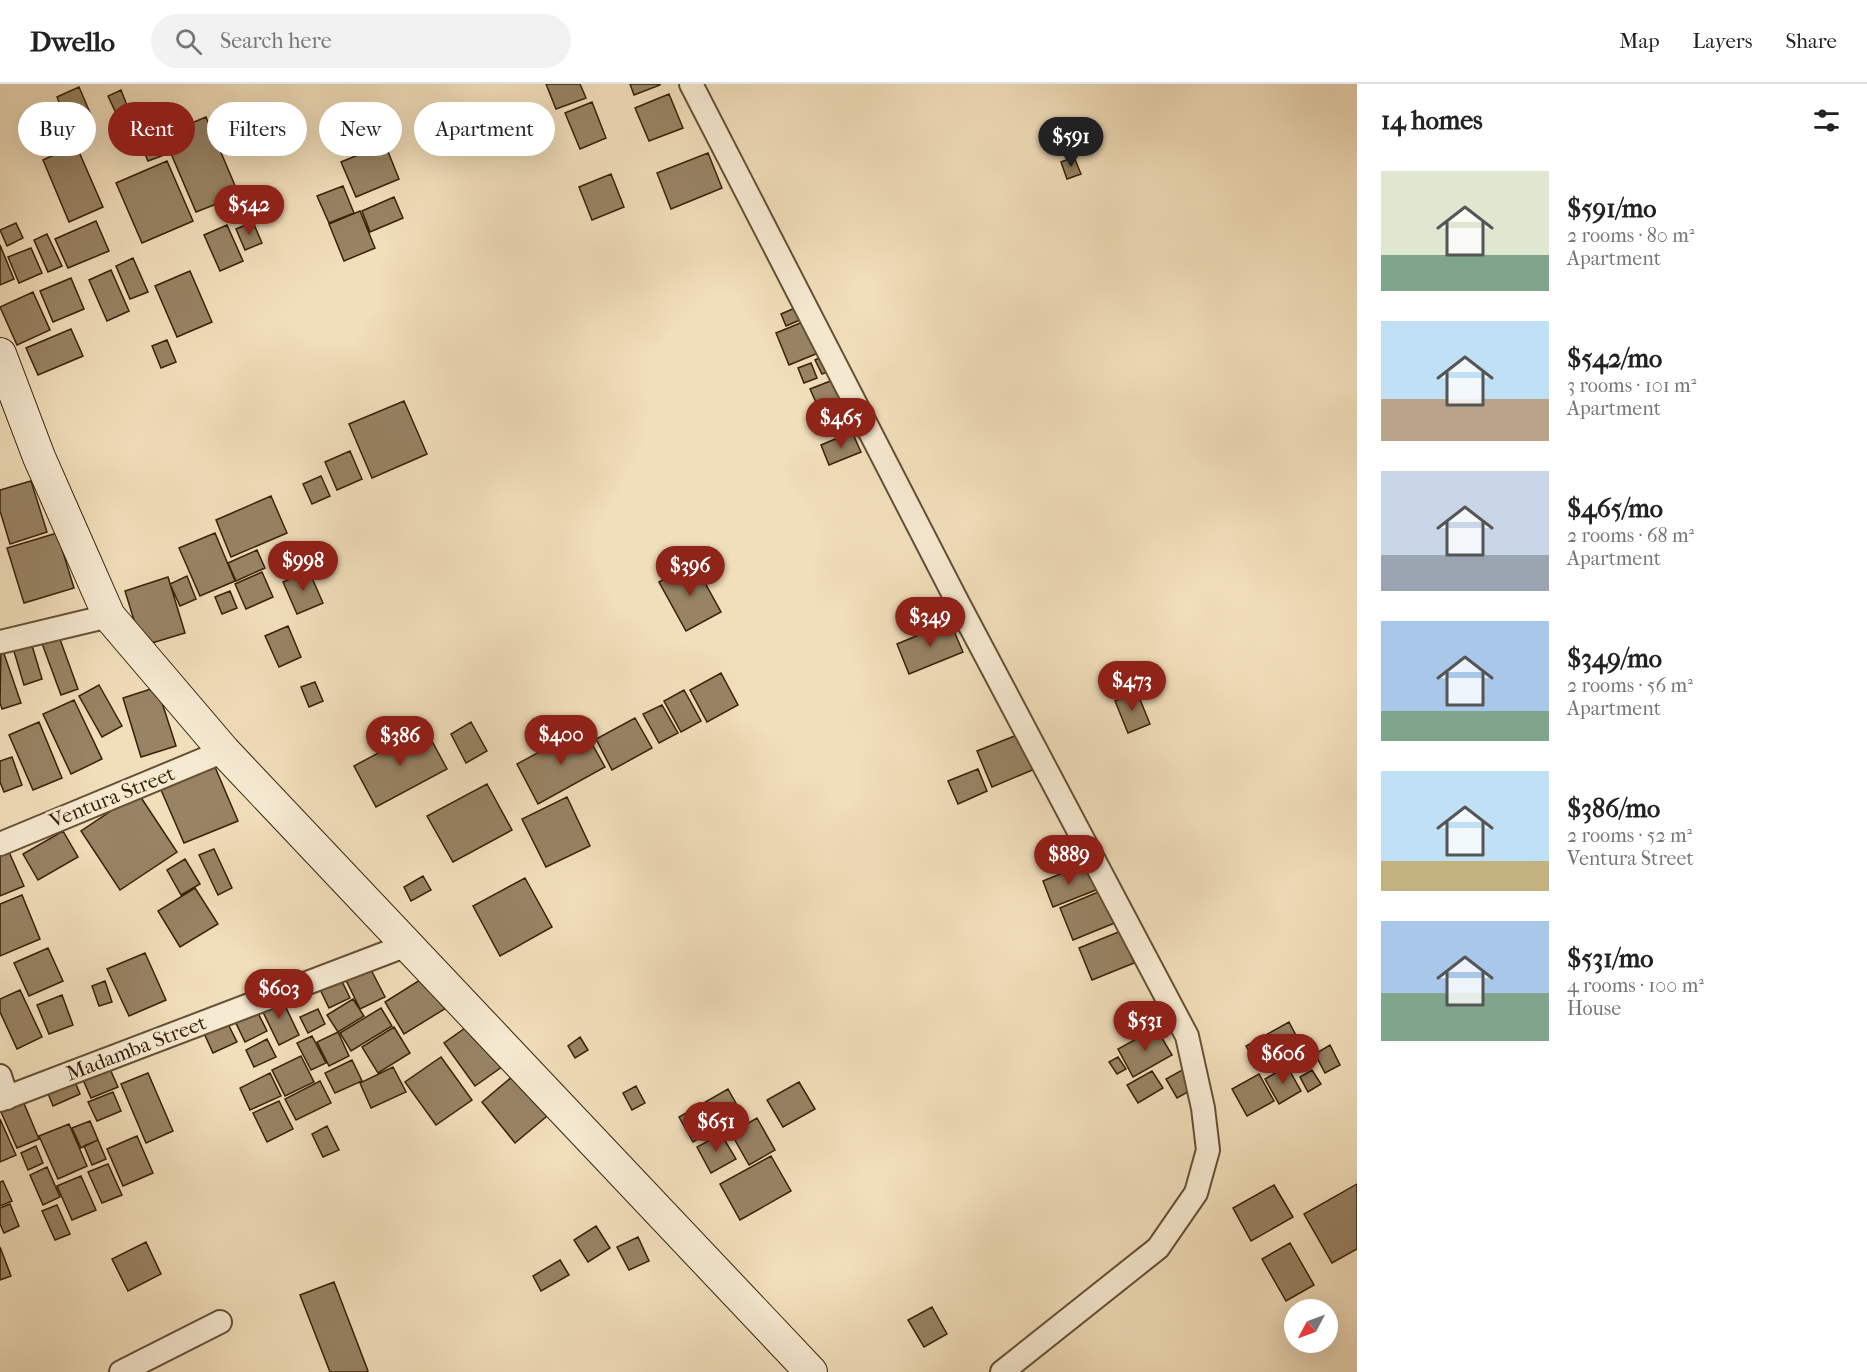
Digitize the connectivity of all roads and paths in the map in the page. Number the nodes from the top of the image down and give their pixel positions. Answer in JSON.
{"nodes":[{"id":1,"x":692,"y":84,"type":"edge"},
{"id":2,"x":0,"y":354,"type":"edge"},
{"id":3,"x":109,"y":615,"type":"junction"},
{"id":4,"x":0,"y":642,"type":"edge"},
{"id":5,"x":224,"y":751,"type":"junction"},
{"id":6,"x":0,"y":844,"type":"edge"},
{"id":7,"x":407,"y":945,"type":"junction"},
{"id":8,"x":0,"y":1076,"type":"edge"},
{"id":9,"x":3,"y":1099,"type":"edge"},
{"id":10,"x":220,"y":1322,"type":"dead end"},
{"id":11,"x":121,"y":1372,"type":"edge"},
{"id":12,"x":811,"y":1372,"type":"edge"},
{"id":13,"x":1002,"y":1372,"type":"edge"}],
"edges":[{"from":1,"to":13,"type":"street"},
{"from":2,"to":3,"type":"main road"},
{"from":3,"to":4,"type":"street"},
{"from":3,"to":5,"type":"main road"},
{"from":5,"to":6,"type":"street","name":"Ventura Street"},
{"from":5,"to":7,"type":"main road"},
{"from":7,"to":9,"type":"street","name":"Madamba Street"},
{"from":7,"to":12,"type":"main road"},
{"from":8,"to":9,"type":"street"},
{"from":10,"to":11,"type":"street"}]}
